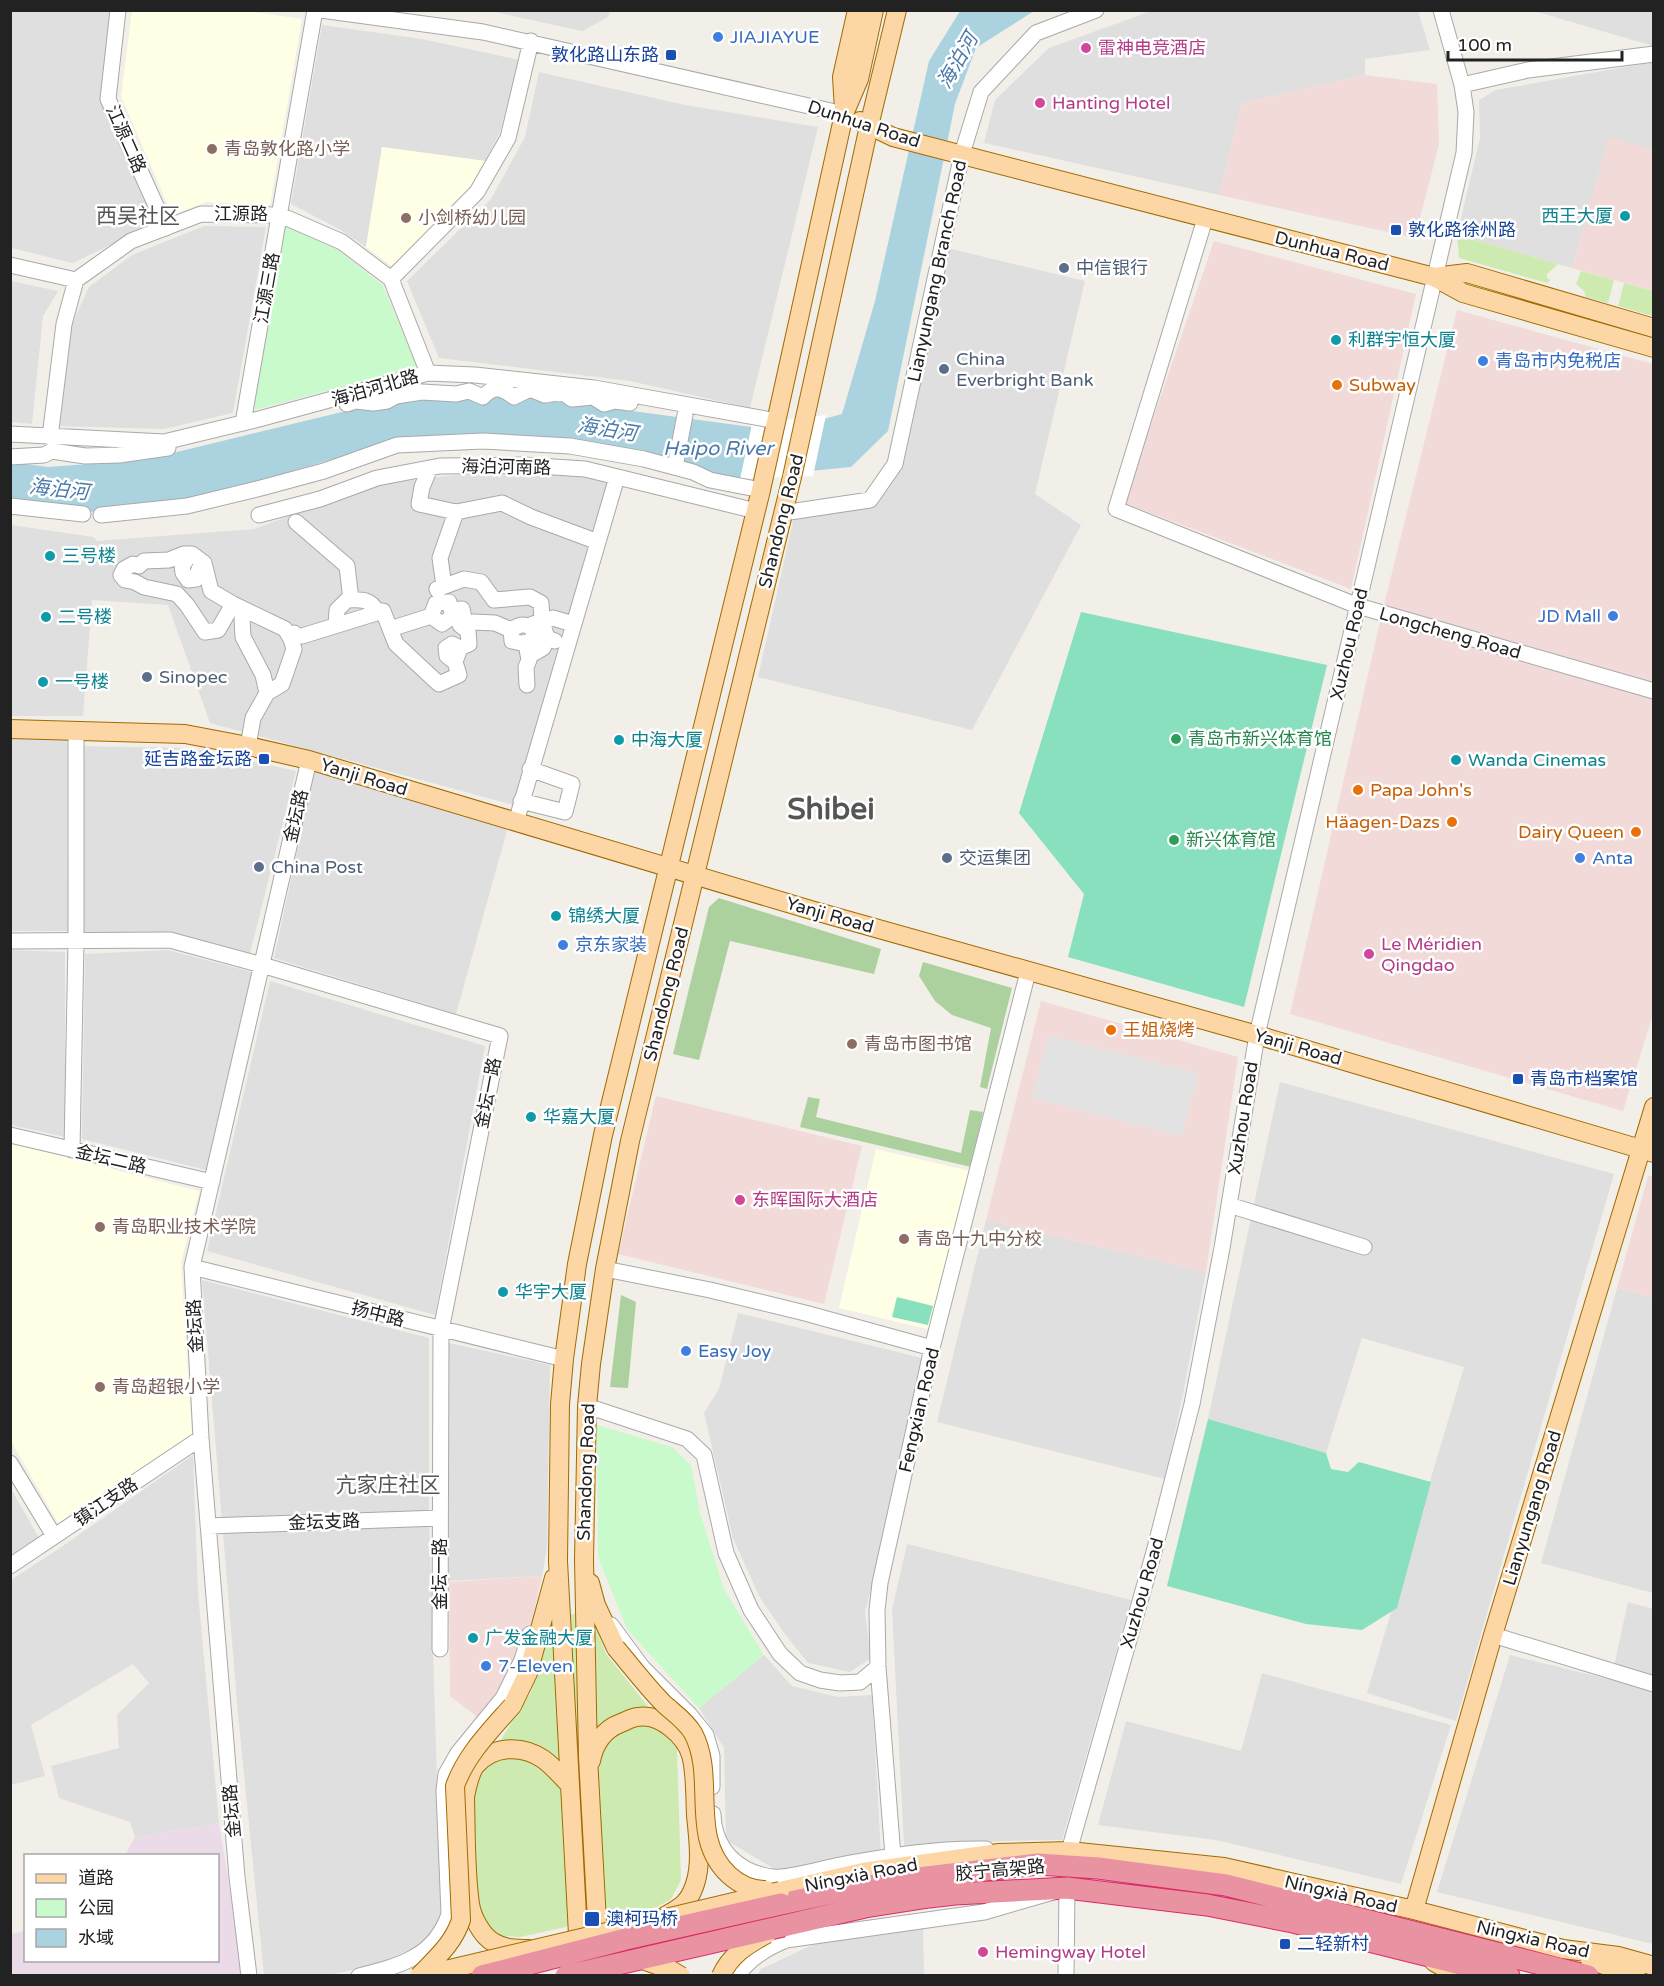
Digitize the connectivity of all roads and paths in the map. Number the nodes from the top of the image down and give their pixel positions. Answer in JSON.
{"nodes":[{"id":1,"x":118,"y":10,"type":"edge"},
{"id":2,"x":315,"y":10,"type":"edge"},
{"id":3,"x":321,"y":10,"type":"edge"},
{"id":4,"x":857,"y":10,"type":"edge"},
{"id":5,"x":874,"y":10,"type":"edge"},
{"id":6,"x":897,"y":10,"type":"edge"},
{"id":7,"x":902,"y":10,"type":"edge"},
{"id":8,"x":1096,"y":10,"type":"edge"},
{"id":9,"x":1441,"y":10,"type":"edge"},
{"id":10,"x":435,"y":18,"type":"edge"},
{"id":11,"x":893,"y":30,"type":"junction"},
{"id":12,"x":531,"y":41,"type":"junction"},
{"id":13,"x":1653,"y":54,"type":"edge"},
{"id":14,"x":1462,"y":85,"type":"junction"},
{"id":15,"x":844,"y":114,"type":"junction"},
{"id":16,"x":869,"y":126,"type":"junction"},
{"id":17,"x":962,"y":154,"type":"junction"},
{"id":18,"x":280,"y":214,"type":"junction"},
{"id":19,"x":1205,"y":219,"type":"junction"},
{"id":20,"x":166,"y":228,"type":"junction"},
{"id":21,"x":10,"y":266,"type":"edge"},
{"id":22,"x":1434,"y":277,"type":"junction"},
{"id":23,"x":391,"y":279,"type":"junction"},
{"id":24,"x":76,"y":280,"type":"junction"},
{"id":25,"x":1653,"y":327,"type":"edge"},
{"id":26,"x":1653,"y":348,"type":"edge"},
{"id":27,"x":428,"y":373,"type":"junction"},
{"id":28,"x":685,"y":415,"type":"junction"},
{"id":29,"x":758,"y":417,"type":"junction"},
{"id":30,"x":777,"y":421,"type":"junction"},
{"id":31,"x":243,"y":423,"type":"junction"},
{"id":32,"x":10,"y":434,"type":"edge"},
{"id":33,"x":50,"y":437,"type":"junction"},
{"id":34,"x":10,"y":457,"type":"edge"},
{"id":35,"x":675,"y":467,"type":"junction"},
{"id":36,"x":430,"y":468,"type":"junction"},
{"id":37,"x":617,"y":477,"type":"junction"},
{"id":38,"x":762,"y":484,"type":"junction"},
{"id":39,"x":10,"y":506,"type":"edge"},
{"id":40,"x":756,"y":511,"type":"junction"},
{"id":41,"x":456,"y":512,"type":"junction"},
{"id":42,"x":783,"y":513,"type":"junction"},
{"id":43,"x":83,"y":514,"type":"dead end"},
{"id":44,"x":101,"y":515,"type":"dead end"},
{"id":45,"x":259,"y":515,"type":"dead end"},
{"id":46,"x":296,"y":522,"type":"dead end"},
{"id":47,"x":598,"y":542,"type":"junction"},
{"id":48,"x":184,"y":555,"type":"junction"},
{"id":49,"x":204,"y":563,"type":"junction"},
{"id":50,"x":444,"y":586,"type":"junction"},
{"id":51,"x":351,"y":600,"type":"junction"},
{"id":52,"x":234,"y":604,"type":"junction"},
{"id":53,"x":1358,"y":606,"type":"junction"},
{"id":54,"x":378,"y":613,"type":"junction"},
{"id":55,"x":459,"y":617,"type":"junction"},
{"id":56,"x":242,"y":618,"type":"dead end"},
{"id":57,"x":535,"y":623,"type":"junction"},
{"id":58,"x":573,"y":624,"type":"junction"},
{"id":59,"x":336,"y":625,"type":"junction"},
{"id":60,"x":390,"y":629,"type":"junction"},
{"id":61,"x":511,"y":630,"type":"junction"},
{"id":62,"x":547,"y":638,"type":"junction"},
{"id":63,"x":296,"y":641,"type":"junction"},
{"id":64,"x":567,"y":645,"type":"junction"},
{"id":65,"x":527,"y":649,"type":"junction"},
{"id":66,"x":527,"y":685,"type":"dead end"},
{"id":67,"x":1653,"y":691,"type":"edge"},
{"id":68,"x":267,"y":693,"type":"junction"},
{"id":69,"x":10,"y":729,"type":"edge"},
{"id":70,"x":75,"y":731,"type":"junction"},
{"id":71,"x":248,"y":746,"type":"junction"},
{"id":72,"x":309,"y":760,"type":"junction"},
{"id":73,"x":530,"y":769,"type":"junction"},
{"id":74,"x":521,"y":801,"type":"junction"},
{"id":75,"x":516,"y":822,"type":"junction"},
{"id":76,"x":669,"y":868,"type":"junction"},
{"id":77,"x":695,"y":876,"type":"junction"},
{"id":78,"x":10,"y":941,"type":"edge"},
{"id":79,"x":76,"y":941,"type":"junction"},
{"id":80,"x":262,"y":965,"type":"junction"},
{"id":81,"x":1028,"y":972,"type":"junction"},
{"id":82,"x":1257,"y":1035,"type":"junction"},
{"id":83,"x":1653,"y":1107,"type":"edge"},
{"id":84,"x":10,"y":1135,"type":"edge"},
{"id":85,"x":72,"y":1150,"type":"junction"},
{"id":86,"x":1647,"y":1151,"type":"edge"},
{"id":87,"x":212,"y":1182,"type":"junction"},
{"id":88,"x":1229,"y":1204,"type":"junction"},
{"id":89,"x":1364,"y":1246,"type":"dead end"},
{"id":90,"x":192,"y":1267,"type":"junction"},
{"id":91,"x":605,"y":1269,"type":"junction"},
{"id":92,"x":441,"y":1330,"type":"junction"},
{"id":93,"x":932,"y":1348,"type":"junction"},
{"id":94,"x":564,"y":1359,"type":"junction"},
{"id":95,"x":587,"y":1406,"type":"junction"},
{"id":96,"x":201,"y":1438,"type":"junction"},
{"id":97,"x":10,"y":1463,"type":"edge"},
{"id":98,"x":440,"y":1518,"type":"junction"},
{"id":99,"x":208,"y":1526,"type":"junction"},
{"id":100,"x":54,"y":1536,"type":"junction"},
{"id":101,"x":584,"y":1560,"type":"junction"},
{"id":102,"x":558,"y":1561,"type":"junction"},
{"id":103,"x":10,"y":1566,"type":"edge"},
{"id":104,"x":600,"y":1611,"type":"junction"},
{"id":105,"x":1493,"y":1635,"type":"junction"},
{"id":106,"x":440,"y":1649,"type":"dead end"},
{"id":107,"x":878,"y":1667,"type":"junction"},
{"id":108,"x":1653,"y":1684,"type":"edge"},
{"id":109,"x":589,"y":1774,"type":"junction"},
{"id":110,"x":570,"y":1785,"type":"junction"},
{"id":111,"x":1069,"y":1851,"type":"junction"},
{"id":112,"x":1024,"y":1852,"type":"junction"},
{"id":113,"x":893,"y":1856,"type":"junction"},
{"id":114,"x":763,"y":1875,"type":"junction"},
{"id":115,"x":1067,"y":1888,"type":"junction"},
{"id":116,"x":780,"y":1898,"type":"junction"},
{"id":117,"x":1414,"y":1910,"type":"junction"},
{"id":118,"x":658,"y":1920,"type":"junction"},
{"id":119,"x":783,"y":1926,"type":"junction"},
{"id":120,"x":767,"y":1948,"type":"junction"},
{"id":121,"x":534,"y":1949,"type":"junction"},
{"id":122,"x":1563,"y":1950,"type":"junction"},
{"id":123,"x":421,"y":1953,"type":"junction"},
{"id":124,"x":1419,"y":1954,"type":"junction"},
{"id":125,"x":640,"y":1959,"type":"junction"},
{"id":126,"x":1653,"y":1966,"type":"edge"},
{"id":127,"x":249,"y":1976,"type":"edge"},
{"id":128,"x":359,"y":1976,"type":"edge"},
{"id":129,"x":419,"y":1976,"type":"edge"},
{"id":130,"x":442,"y":1976,"type":"edge"},
{"id":131,"x":482,"y":1976,"type":"edge"},
{"id":132,"x":566,"y":1976,"type":"edge"},
{"id":133,"x":580,"y":1976,"type":"edge"},
{"id":134,"x":600,"y":1976,"type":"edge"},
{"id":135,"x":681,"y":1976,"type":"edge"},
{"id":136,"x":721,"y":1976,"type":"edge"},
{"id":137,"x":737,"y":1976,"type":"edge"},
{"id":138,"x":1065,"y":1976,"type":"edge"},
{"id":139,"x":1459,"y":1976,"type":"edge"},
{"id":140,"x":1509,"y":1976,"type":"edge"},
{"id":141,"x":1588,"y":1976,"type":"edge"},
{"id":142,"x":1636,"y":1976,"type":"edge"}],
"edges":[{"from":1,"to":20,"type":"street","name":"江源二路"},
{"from":2,"to":18,"type":"street","name":"江源三路"},
{"from":3,"to":10,"type":"street","name":"Dunhua Road"},
{"from":4,"to":15,"type":"main road","name":"Shandong Road"},
{"from":5,"to":15,"type":"main road","name":"Shandong Road"},
{"from":6,"to":11,"type":"main road","name":"Shandong Road"},
{"from":7,"to":11,"type":"main road","name":"Shandong Road"},
{"from":8,"to":17,"type":"street","name":"Lianyungang Branch Road"},
{"from":9,"to":14,"type":"street","name":"Xuzhou Road"},
{"from":10,"to":12,"type":"street","name":"Dunhua Road"},
{"from":11,"to":16,"type":"main road","name":"Shandong Road"},
{"from":12,"to":15,"type":"street","name":"Dunhua Road"},
{"from":12,"to":23,"type":"street"},
{"from":13,"to":14,"type":"street"},
{"from":14,"to":22,"type":"street","name":"Xuzhou Road"},
{"from":15,"to":16,"type":"main road","name":"Dunhua Road"},
{"from":15,"to":30,"type":"main road","name":"Shandong Road"},
{"from":16,"to":17,"type":"main road","name":"Dunhua Road"},
{"from":16,"to":42,"type":"main road","name":"Shandong Road"},
{"from":17,"to":19,"type":"main road","name":"Dunhua Road"},
{"from":17,"to":42,"type":"street","name":"Lianyungang Branch Road"},
{"from":18,"to":20,"type":"street","name":"江源路"},
{"from":18,"to":23,"type":"street","name":"江源路"},
{"from":18,"to":31,"type":"street","name":"江源三路"},
{"from":19,"to":22,"type":"main road","name":"Dunhua Road"},
{"from":19,"to":53,"type":"street","name":"Longcheng Road"},
{"from":20,"to":24,"type":"street","name":"江源路"},
{"from":21,"to":24,"type":"street"},
{"from":22,"to":25,"type":"main road","name":"Dunhua Road"},
{"from":22,"to":26,"type":"main road","name":"Dunhua Road"},
{"from":22,"to":53,"type":"street","name":"Xuzhou Road"},
{"from":23,"to":27,"type":"street"},
{"from":24,"to":33,"type":"street"},
{"from":27,"to":29,"type":"street","name":"海泊河北路"},
{"from":27,"to":31,"type":"street","name":"海泊河北路"},
{"from":28,"to":29,"type":"street"},
{"from":28,"to":34,"type":"street"},
{"from":28,"to":35,"type":"street"},
{"from":29,"to":30,"type":"street","name":"海泊河北路"},
{"from":30,"to":38,"type":"main road","name":"Shandong Road"},
{"from":31,"to":33,"type":"street","name":"海泊河北路"},
{"from":32,"to":33,"type":"street","name":"海泊河北路"},
{"from":35,"to":38,"type":"street"},
{"from":35,"to":44,"type":"street"},
{"from":36,"to":37,"type":"street","name":"海泊河南路"},
{"from":36,"to":41,"type":"street"},
{"from":36,"to":45,"type":"street","name":"海泊河南路"},
{"from":37,"to":40,"type":"street","name":"海泊河南路"},
{"from":37,"to":47,"type":"street"},
{"from":38,"to":40,"type":"main road","name":"Shandong Road"},
{"from":39,"to":43,"type":"street"},
{"from":40,"to":76,"type":"main road","name":"Shandong Road"},
{"from":41,"to":47,"type":"street"},
{"from":41,"to":50,"type":"street"},
{"from":42,"to":77,"type":"main road","name":"Shandong Road"},
{"from":46,"to":51,"type":"street"},
{"from":47,"to":58,"type":"street"},
{"from":48,"to":49,"type":"street"},
{"from":48,"to":49,"type":"street"},
{"from":48,"to":52,"type":"street"},
{"from":49,"to":52,"type":"street"},
{"from":50,"to":55,"type":"street"},
{"from":50,"to":57,"type":"street"},
{"from":51,"to":54,"type":"street"},
{"from":51,"to":59,"type":"street"},
{"from":52,"to":63,"type":"street"},
{"from":53,"to":67,"type":"street","name":"Longcheng Road"},
{"from":53,"to":82,"type":"street","name":"Xuzhou Road"},
{"from":54,"to":59,"type":"street"},
{"from":54,"to":60,"type":"street"},
{"from":55,"to":60,"type":"street"},
{"from":55,"to":60,"type":"street"},
{"from":55,"to":61,"type":"street"},
{"from":56,"to":68,"type":"street"},
{"from":57,"to":58,"type":"street"},
{"from":57,"to":61,"type":"street"},
{"from":57,"to":62,"type":"street"},
{"from":57,"to":65,"type":"street"},
{"from":58,"to":64,"type":"street"},
{"from":59,"to":63,"type":"street"},
{"from":61,"to":65,"type":"street"},
{"from":62,"to":64,"type":"street"},
{"from":62,"to":65,"type":"street"},
{"from":63,"to":68,"type":"street"},
{"from":64,"to":73,"type":"street"},
{"from":65,"to":66,"type":"street"},
{"from":68,"to":71,"type":"street"},
{"from":69,"to":70,"type":"main road","name":"Yanji Road"},
{"from":70,"to":71,"type":"main road","name":"Yanji Road"},
{"from":70,"to":79,"type":"street"},
{"from":71,"to":72,"type":"main road","name":"Yanji Road"},
{"from":72,"to":75,"type":"main road","name":"Yanji Road"},
{"from":72,"to":80,"type":"street","name":"金坛路"},
{"from":73,"to":74,"type":"street"},
{"from":73,"to":74,"type":"street"},
{"from":74,"to":75,"type":"street"},
{"from":75,"to":76,"type":"main road","name":"Yanji Road"},
{"from":76,"to":77,"type":"main road","name":"Yanji Road"},
{"from":76,"to":94,"type":"main road","name":"Shandong Road"},
{"from":77,"to":81,"type":"main road","name":"Yanji Road"},
{"from":77,"to":91,"type":"main road","name":"Shandong Road"},
{"from":78,"to":79,"type":"street","name":"金坛一路"},
{"from":79,"to":80,"type":"street","name":"金坛一路"},
{"from":79,"to":85,"type":"street"},
{"from":80,"to":87,"type":"street","name":"金坛路"},
{"from":80,"to":92,"type":"street","name":"金坛一路"},
{"from":81,"to":82,"type":"main road","name":"Yanji Road"},
{"from":81,"to":93,"type":"street","name":"Fengxian Road"},
{"from":82,"to":86,"type":"main road","name":"Yanji Road"},
{"from":82,"to":88,"type":"street","name":"Xuzhou Road"},
{"from":83,"to":86,"type":"main road","name":"Lianyungang Road"},
{"from":84,"to":85,"type":"street","name":"金坛二路"},
{"from":85,"to":87,"type":"street","name":"金坛二路"},
{"from":86,"to":105,"type":"main road","name":"Lianyungang Road"},
{"from":87,"to":90,"type":"street","name":"金坛路"},
{"from":88,"to":89,"type":"street"},
{"from":88,"to":111,"type":"street","name":"Xuzhou Road"},
{"from":90,"to":92,"type":"street","name":"扬中路"},
{"from":90,"to":96,"type":"street","name":"金坛路"},
{"from":91,"to":93,"type":"street"},
{"from":91,"to":95,"type":"main road","name":"Shandong Road"},
{"from":92,"to":94,"type":"street","name":"扬中路"},
{"from":92,"to":98,"type":"street","name":"金坛一路"},
{"from":93,"to":107,"type":"street","name":"Fengxian Road"},
{"from":94,"to":102,"type":"main road","name":"Shandong Road"},
{"from":95,"to":101,"type":"main road","name":"Shandong Road"},
{"from":95,"to":107,"type":"street"},
{"from":96,"to":99,"type":"street","name":"金坛路"},
{"from":96,"to":100,"type":"street","name":"镇江支路"},
{"from":97,"to":100,"type":"street"},
{"from":98,"to":99,"type":"street","name":"金坛支路"},
{"from":98,"to":106,"type":"street","name":"金坛一路"},
{"from":99,"to":127,"type":"street","name":"金坛路"},
{"from":100,"to":103,"type":"street","name":"镇江支路"},
{"from":101,"to":104,"type":"main road"},
{"from":101,"to":109,"type":"main road","name":"Shandong Road"},
{"from":102,"to":110,"type":"main road","name":"Shandong Road"},
{"from":102,"to":123,"type":"street"},
{"from":102,"to":129,"type":"main road","bridge":true},
{"from":104,"to":114,"type":"street"},
{"from":104,"to":116,"type":"main road","bridge":true},
{"from":105,"to":108,"type":"street"},
{"from":105,"to":117,"type":"main road","name":"Lianyungang Road"},
{"from":107,"to":113,"type":"street","name":"Fengxian Road"},
{"from":109,"to":118,"type":"main road","bridge":true},
{"from":109,"to":134,"type":"main road","name":"Shandong Road"},
{"from":110,"to":121,"type":"main road","bridge":true},
{"from":110,"to":133,"type":"main road","name":"Shandong Road"},
{"from":111,"to":112,"type":"main road","name":"Níngxià Road"},
{"from":111,"to":117,"type":"main road","name":"Níngxià Road"},
{"from":112,"to":113,"type":"street"},
{"from":112,"to":116,"type":"main road","name":"Níngxià Road"},
{"from":113,"to":114,"type":"street"},
{"from":114,"to":120,"type":"street"},
{"from":115,"to":119,"type":"highway","name":"胶宁高架路"},
{"from":115,"to":120,"type":"street"},
{"from":115,"to":124,"type":"highway","name":"胶宁高架路"},
{"from":115,"to":138,"type":"street"},
{"from":116,"to":118,"type":"main road","name":"Níngxià Road","bridge":true},
{"from":116,"to":131,"type":"highway","name":"胶宁高架路","bridge":true},
{"from":116,"to":141,"type":"highway","name":"胶宁高架路"},
{"from":117,"to":122,"type":"main road","name":"Ningxia Road"},
{"from":118,"to":121,"type":"main road","name":"Níngxià Road","bridge":true},
{"from":119,"to":125,"type":"highway","name":"胶宁高架路","bridge":true},
{"from":119,"to":136,"type":"main road","bridge":true},
{"from":120,"to":137,"type":"street"},
{"from":121,"to":129,"type":"main road","name":"Níngxià Road","bridge":true},
{"from":122,"to":126,"type":"main road","name":"Ningxia Road"},
{"from":122,"to":142,"type":"main road"},
{"from":123,"to":128,"type":"street"},
{"from":123,"to":130,"type":"street"},
{"from":124,"to":139,"type":"main road"},
{"from":124,"to":140,"type":"highway","name":"胶宁高架路"},
{"from":125,"to":132,"type":"highway","name":"胶宁高架路","bridge":true},
{"from":125,"to":135,"type":"main road","bridge":true}]}
